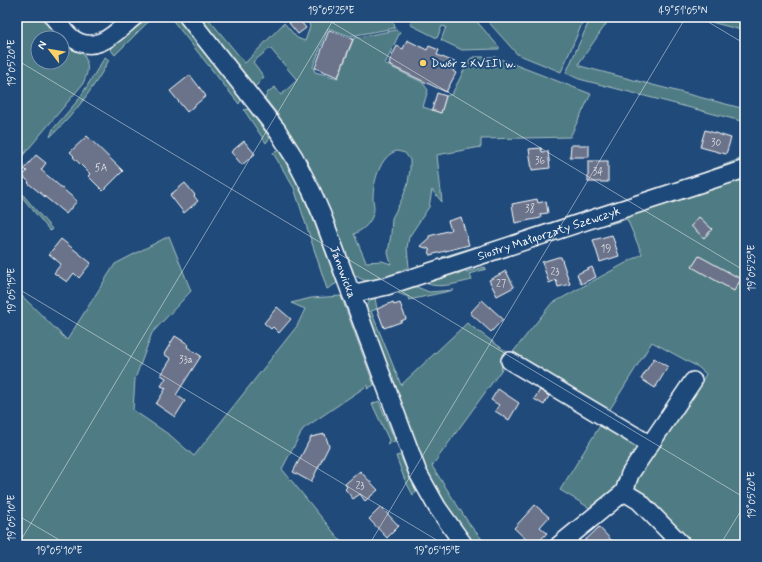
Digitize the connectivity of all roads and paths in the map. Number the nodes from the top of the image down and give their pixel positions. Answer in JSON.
{"nodes":[{"id":1,"x":53,"y":17,"type":"edge"},
{"id":2,"x":134,"y":17,"type":"edge"},
{"id":3,"x":188,"y":17,"type":"edge"},
{"id":4,"x":745,"y":169,"type":"edge"},
{"id":5,"x":351,"y":294,"type":"junction"},
{"id":6,"x":510,"y":361,"type":"dead end"},
{"id":7,"x":693,"y":381,"type":"dead end"},
{"id":8,"x":649,"y":444,"type":"junction"},
{"id":9,"x":624,"y":492,"type":"junction"},
{"id":10,"x":464,"y":545,"type":"edge"},
{"id":11,"x":559,"y":545,"type":"edge"},
{"id":12,"x":682,"y":545,"type":"edge"}],
"edges":[{"from":1,"to":2,"type":"street"},
{"from":3,"to":5,"type":"street","name":"Janowicka"},
{"from":4,"to":5,"type":"street","name":"Siostry Małgorzaty Szewczyk"},
{"from":5,"to":10,"type":"street","name":"Janowicka"},
{"from":6,"to":8,"type":"street"},
{"from":7,"to":8,"type":"street"},
{"from":8,"to":9,"type":"street"},
{"from":9,"to":11,"type":"street"},
{"from":9,"to":12,"type":"street"}]}
